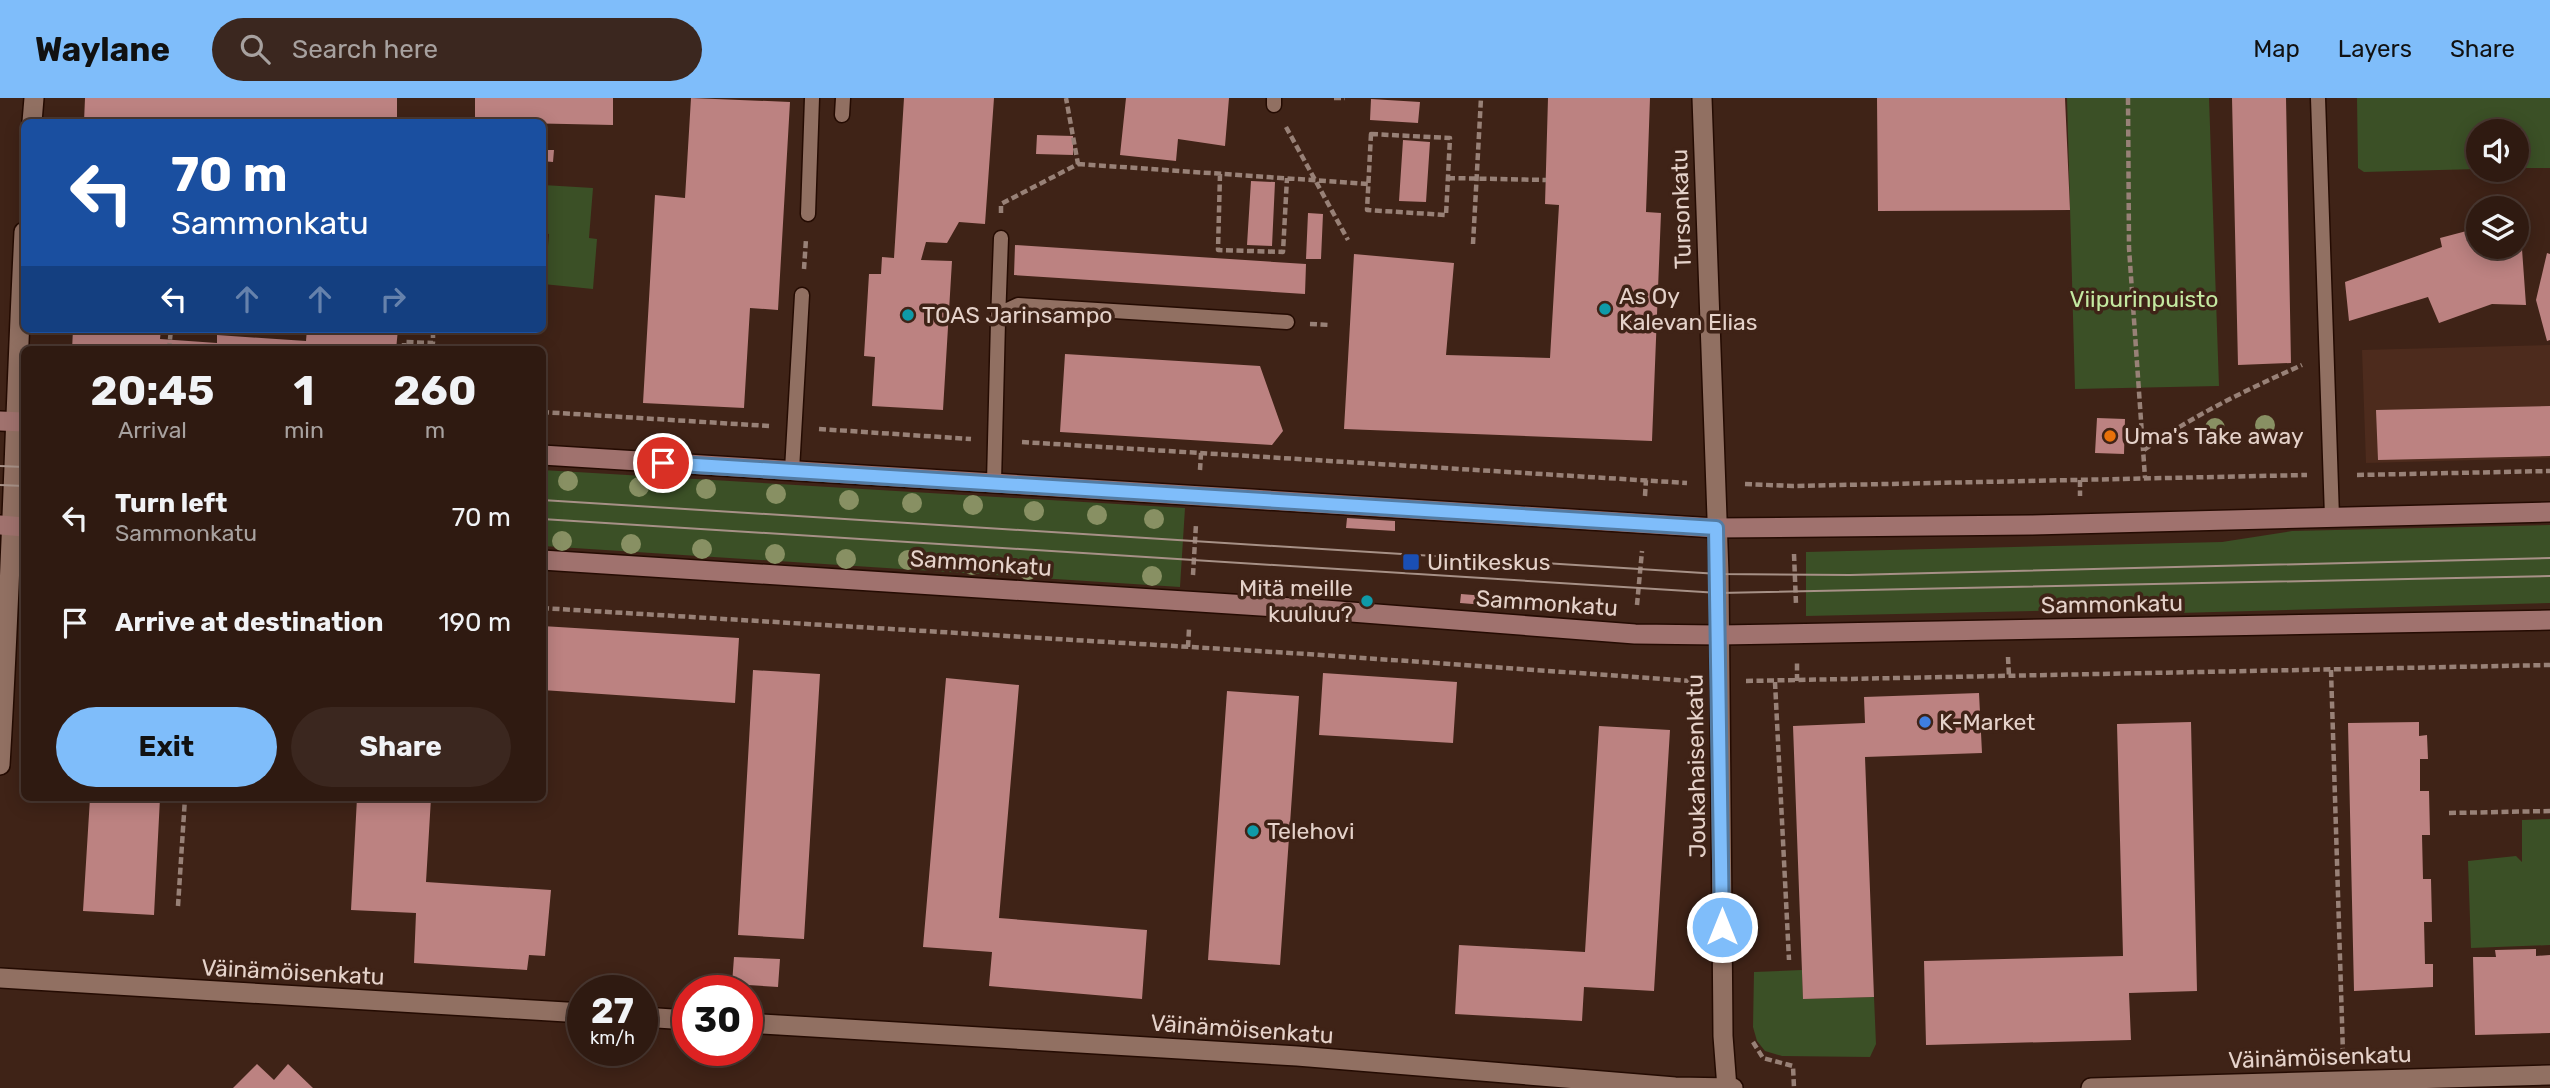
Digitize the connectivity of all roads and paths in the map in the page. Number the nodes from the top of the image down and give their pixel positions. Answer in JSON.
{"nodes":[{"id":1,"x":34,"y":98,"type":"edge"},
{"id":2,"x":812,"y":98,"type":"edge"},
{"id":3,"x":844,"y":98,"type":"edge"},
{"id":4,"x":1066,"y":98,"type":"edge"},
{"id":5,"x":1334,"y":98,"type":"edge"},
{"id":6,"x":1345,"y":98,"type":"edge"},
{"id":7,"x":1481,"y":98,"type":"edge"},
{"id":8,"x":1702,"y":98,"type":"edge"},
{"id":9,"x":2128,"y":98,"type":"edge"},
{"id":10,"x":2318,"y":98,"type":"edge"},
{"id":11,"x":1274,"y":101,"type":"edge"},
{"id":12,"x":842,"y":115,"type":"dead end"},
{"id":13,"x":32,"y":119,"type":"edge"},
{"id":14,"x":1078,"y":164,"type":"junction"},
{"id":15,"x":1220,"y":174,"type":"junction"},
{"id":16,"x":1448,"y":177,"type":"junction"},
{"id":17,"x":1476,"y":177,"type":"junction"},
{"id":18,"x":1287,"y":178,"type":"junction"},
{"id":19,"x":1315,"y":180,"type":"junction"},
{"id":20,"x":1546,"y":180,"type":"dead end"},
{"id":21,"x":1369,"y":184,"type":"junction"},
{"id":22,"x":1001,"y":204,"type":"dead end"},
{"id":23,"x":808,"y":214,"type":"joint"},
{"id":24,"x":1001,"y":238,"type":"dead end"},
{"id":25,"x":1348,"y":240,"type":"dead end"},
{"id":26,"x":1473,"y":244,"type":"dead end"},
{"id":27,"x":21,"y":284,"type":"edge"},
{"id":28,"x":802,"y":295,"type":"joint"},
{"id":29,"x":998,"y":321,"type":"junction"},
{"id":30,"x":1287,"y":322,"type":"dead end"},
{"id":31,"x":433,"y":333,"type":"edge"},
{"id":32,"x":404,"y":346,"type":"edge"},
{"id":33,"x":2327,"y":354,"type":"junction"},
{"id":34,"x":546,"y":412,"type":"edge"},
{"id":35,"x":13,"y":422,"type":"edge"},
{"id":36,"x":793,"y":428,"type":"junction"},
{"id":37,"x":995,"y":440,"type":"junction"},
{"id":38,"x":2144,"y":451,"type":"junction"},
{"id":39,"x":1201,"y":453,"type":"junction"},
{"id":40,"x":546,"y":455,"type":"edge"},
{"id":41,"x":792,"y":471,"type":"junction"},
{"id":42,"x":2550,"y":471,"type":"edge"},
{"id":43,"x":2331,"y":475,"type":"junction"},
{"id":44,"x":2145,"y":478,"type":"junction"},
{"id":45,"x":1646,"y":480,"type":"junction"},
{"id":46,"x":2080,"y":480,"type":"junction"},
{"id":47,"x":994,"y":482,"type":"junction"},
{"id":48,"x":1674,"y":483,"type":"dead end"},
{"id":49,"x":1749,"y":484,"type":"dead end"},
{"id":50,"x":1793,"y":486,"type":"junction"},
{"id":51,"x":1198,"y":498,"type":"junction"},
{"id":52,"x":2080,"y":500,"type":"dead end"},
{"id":53,"x":2550,"y":512,"type":"edge"},
{"id":54,"x":2332,"y":517,"type":"junction"},
{"id":55,"x":13,"y":526,"type":"edge"},
{"id":56,"x":1645,"y":526,"type":"junction"},
{"id":57,"x":1716,"y":528,"type":"junction"},
{"id":58,"x":1794,"y":529,"type":"junction"},
{"id":59,"x":546,"y":560,"type":"edge"},
{"id":60,"x":1191,"y":602,"type":"junction"},
{"id":61,"x":546,"y":608,"type":"edge"},
{"id":62,"x":2550,"y":620,"type":"edge"},
{"id":63,"x":1635,"y":634,"type":"junction"},
{"id":64,"x":1797,"y":634,"type":"junction"},
{"id":65,"x":1719,"y":635,"type":"junction"},
{"id":66,"x":1188,"y":646,"type":"junction"},
{"id":67,"x":2008,"y":657,"type":"dead end"},
{"id":68,"x":2550,"y":665,"type":"edge"},
{"id":69,"x":2331,"y":670,"type":"junction"},
{"id":70,"x":2009,"y":677,"type":"junction"},
{"id":71,"x":1688,"y":680,"type":"dead end"},
{"id":72,"x":1746,"y":681,"type":"dead end"},
{"id":73,"x":1775,"y":681,"type":"junction"},
{"id":74,"x":1797,"y":681,"type":"junction"},
{"id":75,"x":0,"y":765,"type":"edge"},
{"id":76,"x":185,"y":801,"type":"edge"},
{"id":77,"x":2550,"y":811,"type":"edge"},
{"id":78,"x":2449,"y":813,"type":"dead end"},
{"id":79,"x":178,"y":906,"type":"dead end"},
{"id":80,"x":1789,"y":960,"type":"dead end"},
{"id":81,"x":0,"y":978,"type":"edge"},
{"id":82,"x":567,"y":1012,"type":"edge"},
{"id":83,"x":763,"y":1024,"type":"edge"},
{"id":84,"x":2343,"y":1059,"type":"dead end"},
{"id":85,"x":2550,"y":1075,"type":"edge"},
{"id":86,"x":1727,"y":1088,"type":"edge"},
{"id":87,"x":1733,"y":1088,"type":"edge"},
{"id":88,"x":2091,"y":1088,"type":"edge"}],
"edges":[{"from":1,"to":13,"type":"street"},
{"from":2,"to":23,"type":"lane"},
{"from":3,"to":12,"type":"lane"},
{"from":4,"to":14,"type":"path"},
{"from":5,"to":6,"type":"path"},
{"from":7,"to":17,"type":"path"},
{"from":8,"to":57,"type":"street","name":"Tursonkatu"},
{"from":9,"to":38,"type":"path"},
{"from":10,"to":33,"type":"lane"},
{"from":11,"to":19,"type":"path"},
{"from":14,"to":15,"type":"path"},
{"from":14,"to":22,"type":"path"},
{"from":15,"to":18,"type":"path"},
{"from":15,"to":18,"type":"path"},
{"from":16,"to":17,"type":"path"},
{"from":16,"to":21,"type":"path"},
{"from":16,"to":21,"type":"path"},
{"from":17,"to":20,"type":"path"},
{"from":17,"to":26,"type":"path"},
{"from":18,"to":19,"type":"path"},
{"from":19,"to":21,"type":"path"},
{"from":19,"to":25,"type":"path"},
{"from":23,"to":28,"type":"path"},
{"from":24,"to":29,"type":"lane"},
{"from":27,"to":35,"type":"street"},
{"from":28,"to":36,"type":"lane"},
{"from":29,"to":30,"type":"lane"},
{"from":29,"to":37,"type":"lane"},
{"from":31,"to":32,"type":"path"},
{"from":33,"to":38,"type":"path"},
{"from":33,"to":43,"type":"lane"},
{"from":34,"to":36,"type":"path"},
{"from":35,"to":55,"type":"street"},
{"from":36,"to":37,"type":"path"},
{"from":36,"to":41,"type":"lane"},
{"from":37,"to":39,"type":"path"},
{"from":37,"to":47,"type":"lane"},
{"from":38,"to":44,"type":"path"},
{"from":39,"to":45,"type":"path"},
{"from":39,"to":51,"type":"path"},
{"from":40,"to":41,"type":"main road"},
{"from":41,"to":47,"type":"main road"},
{"from":42,"to":43,"type":"path"},
{"from":43,"to":44,"type":"path"},
{"from":43,"to":54,"type":"lane"},
{"from":44,"to":46,"type":"path"},
{"from":45,"to":48,"type":"path"},
{"from":45,"to":56,"type":"path"},
{"from":46,"to":50,"type":"path"},
{"from":46,"to":52,"type":"path"},
{"from":47,"to":51,"type":"main road"},
{"from":49,"to":50,"type":"path"},
{"from":50,"to":58,"type":"path"},
{"from":51,"to":56,"type":"main road"},
{"from":51,"to":60,"type":"path"},
{"from":53,"to":54,"type":"main road"},
{"from":54,"to":58,"type":"main road"},
{"from":55,"to":75,"type":"street"},
{"from":56,"to":57,"type":"main road"},
{"from":56,"to":63,"type":"path"},
{"from":57,"to":58,"type":"main road"},
{"from":57,"to":65,"type":"street","name":"Joukahaisenkatu"},
{"from":58,"to":64,"type":"path"},
{"from":59,"to":60,"type":"main road","name":"Sammonkatu"},
{"from":60,"to":63,"type":"main road","name":"Sammonkatu"},
{"from":60,"to":66,"type":"path"},
{"from":61,"to":66,"type":"path"},
{"from":62,"to":64,"type":"main road","name":"Sammonkatu"},
{"from":63,"to":65,"type":"main road","name":"Sammonkatu"},
{"from":64,"to":65,"type":"main road","name":"Sammonkatu"},
{"from":64,"to":74,"type":"path"},
{"from":65,"to":86,"type":"street","name":"Joukahaisenkatu"},
{"from":66,"to":71,"type":"path"},
{"from":67,"to":70,"type":"path"},
{"from":68,"to":69,"type":"path"},
{"from":69,"to":70,"type":"path"},
{"from":69,"to":84,"type":"path"},
{"from":70,"to":74,"type":"path"},
{"from":72,"to":73,"type":"path"},
{"from":73,"to":74,"type":"path"},
{"from":73,"to":80,"type":"path"},
{"from":76,"to":79,"type":"path"},
{"from":77,"to":78,"type":"path"},
{"from":81,"to":82,"type":"street","name":"Väinämöisenkatu"},
{"from":83,"to":86,"type":"street","name":"Väinämöisenkatu"},
{"from":85,"to":88,"type":"street","name":"Väinämöisenkatu"},
{"from":86,"to":87,"type":"street","name":"Väinämöisenkatu"}]}
